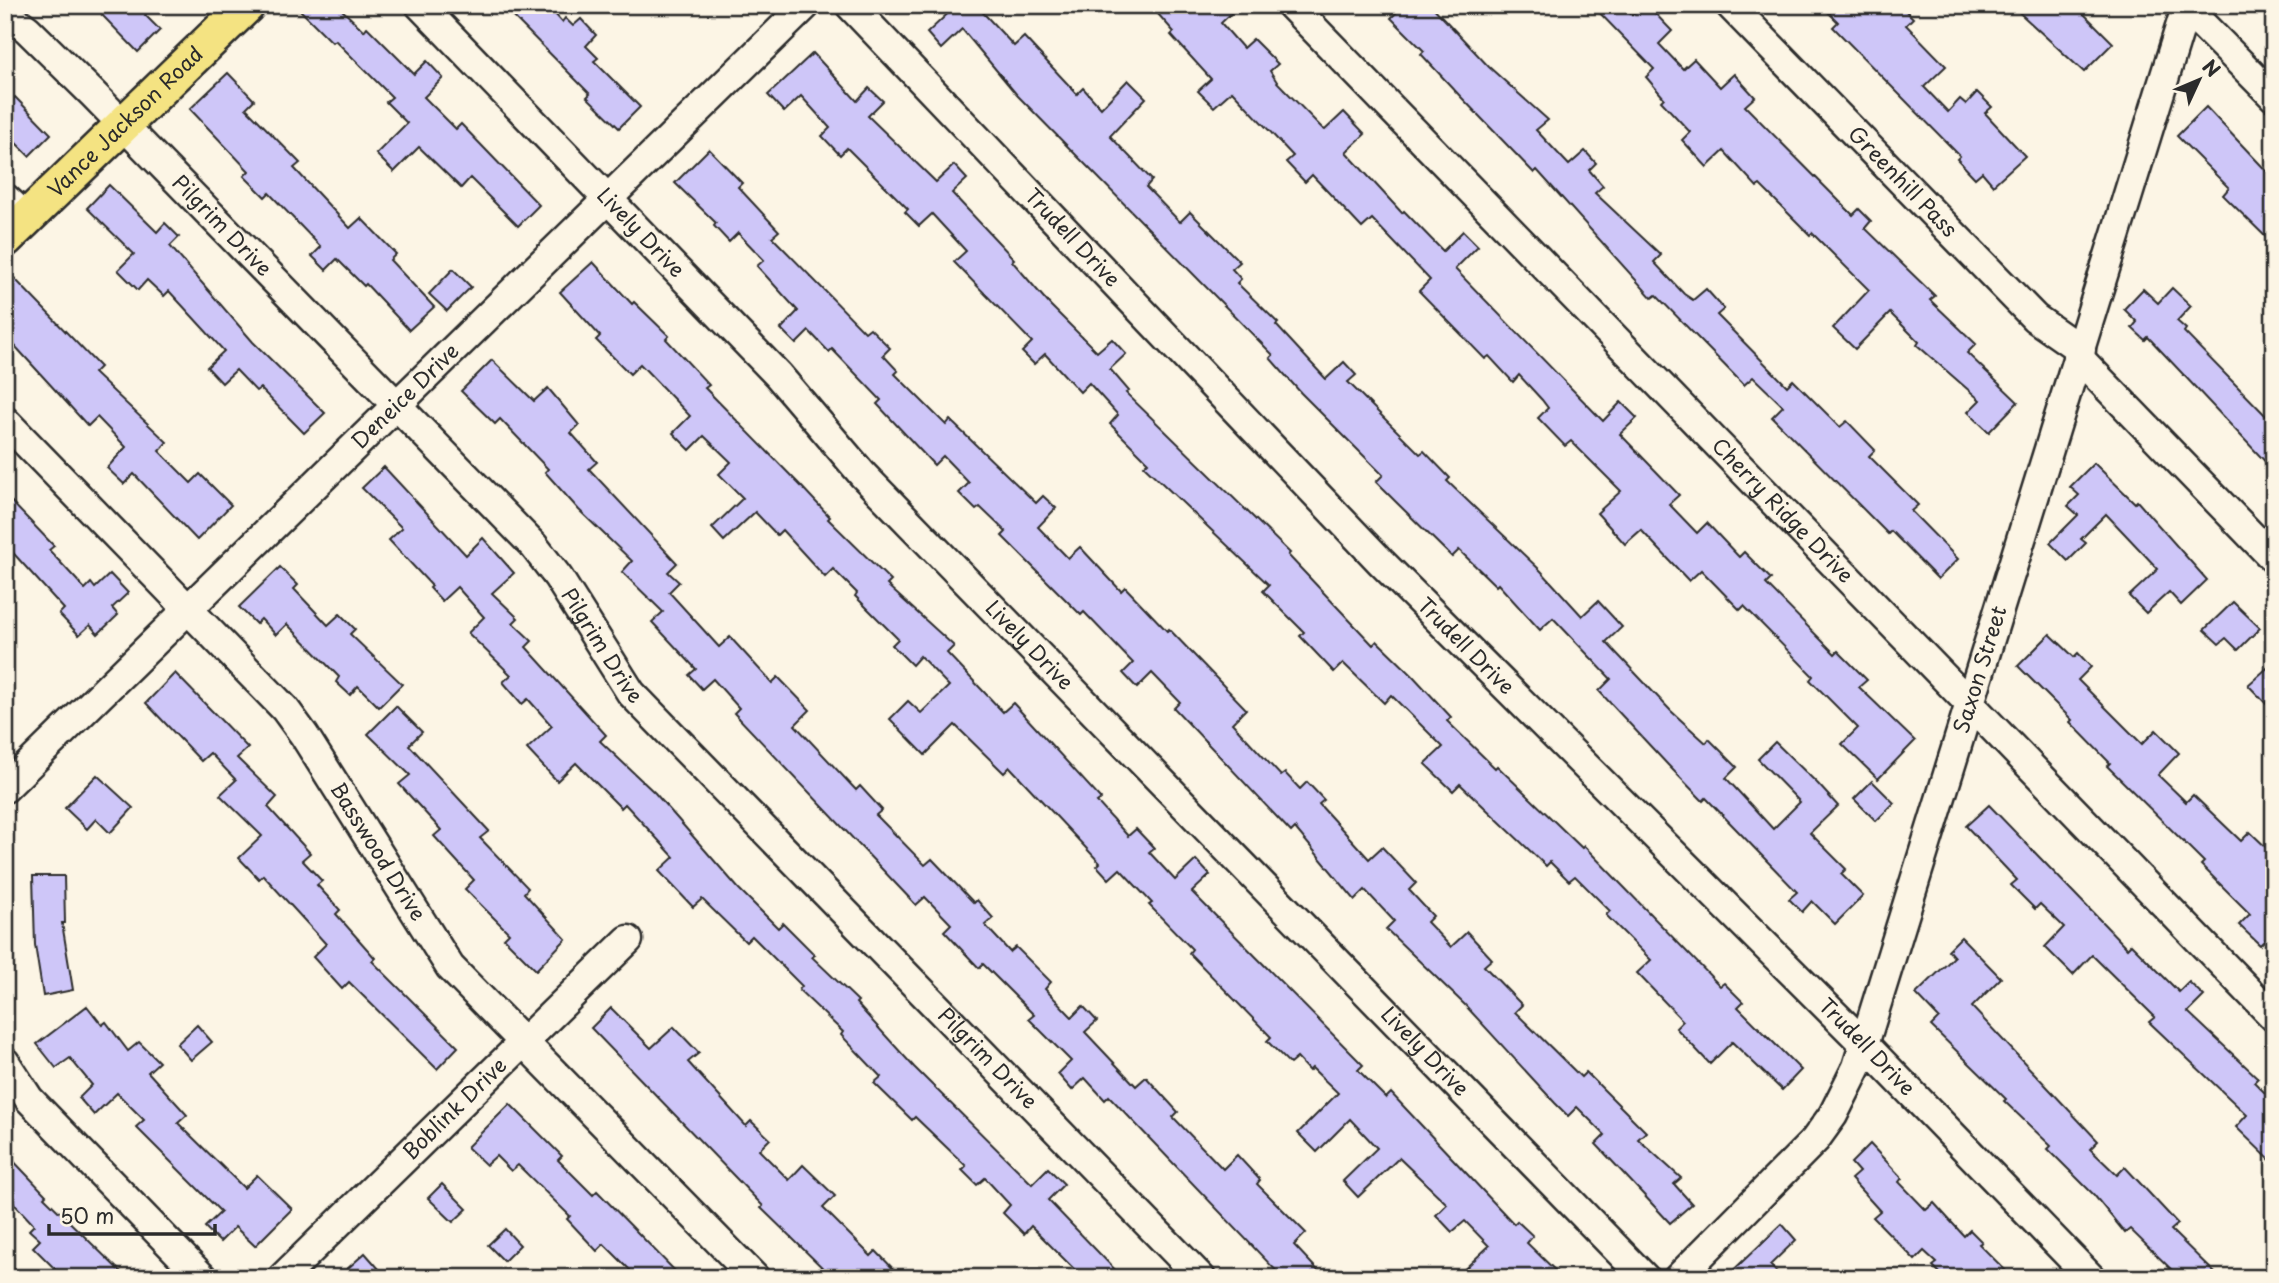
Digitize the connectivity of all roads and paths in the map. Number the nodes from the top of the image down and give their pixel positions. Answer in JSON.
{"nodes":[{"id":1,"x":420,"y":5,"type":"edge"},
{"id":2,"x":806,"y":5,"type":"edge"},
{"id":3,"x":850,"y":5,"type":"edge"},
{"id":4,"x":1291,"y":5,"type":"edge"},
{"id":5,"x":1730,"y":5,"type":"edge"},
{"id":6,"x":2186,"y":7,"type":"edge"},
{"id":7,"x":230,"y":11,"type":"edge"},
{"id":8,"x":5,"y":13,"type":"edge"},
{"id":9,"x":2274,"y":97,"type":"edge"},
{"id":10,"x":122,"y":125,"type":"junction"},
{"id":11,"x":607,"y":197,"type":"junction"},
{"id":12,"x":12,"y":218,"type":"edge"},
{"id":13,"x":2080,"y":354,"type":"junction"},
{"id":14,"x":396,"y":404,"type":"junction"},
{"id":15,"x":5,"y":421,"type":"edge"},
{"id":16,"x":2274,"y":559,"type":"edge"},
{"id":17,"x":188,"y":608,"type":"junction"},
{"id":18,"x":1972,"y":705,"type":"junction"},
{"id":19,"x":5,"y":788,"type":"edge"},
{"id":20,"x":628,"y":940,"type":"dead end"},
{"id":21,"x":2274,"y":1017,"type":"edge"},
{"id":22,"x":524,"y":1041,"type":"junction"},
{"id":23,"x":1865,"y":1048,"type":"junction"},
{"id":24,"x":5,"y":1062,"type":"edge"},
{"id":25,"x":203,"y":1278,"type":"edge"},
{"id":26,"x":282,"y":1278,"type":"edge"},
{"id":27,"x":755,"y":1278,"type":"edge"},
{"id":28,"x":1201,"y":1278,"type":"edge"},
{"id":29,"x":1645,"y":1278,"type":"edge"},
{"id":30,"x":1678,"y":1278,"type":"edge"},
{"id":31,"x":2091,"y":1278,"type":"edge"}],
"edges":[{"from":1,"to":11,"type":"street","name":"Lively Drive"},
{"from":2,"to":11,"type":"street","name":"Deneice Drive"},
{"from":3,"to":23,"type":"street","name":"Trudell Drive"},
{"from":4,"to":18,"type":"street","name":"Cherry Ridge Drive"},
{"from":5,"to":13,"type":"street","name":"Greenhill Pass"},
{"from":6,"to":9,"type":"street"},
{"from":6,"to":13,"type":"street","name":"Saxon Street"},
{"from":7,"to":10,"type":"main road","name":"Vance Jackson Road"},
{"from":8,"to":10,"type":"street","name":"Pilgrim Drive"},
{"from":10,"to":12,"type":"main road","name":"Vance Jackson Road"},
{"from":10,"to":14,"type":"street","name":"Pilgrim Drive"},
{"from":11,"to":14,"type":"street","name":"Deneice Drive"},
{"from":11,"to":29,"type":"street","name":"Lively Drive"},
{"from":13,"to":16,"type":"street","name":"Greenhill Pass"},
{"from":13,"to":18,"type":"street","name":"Saxon Street"},
{"from":14,"to":17,"type":"street","name":"Deneice Drive"},
{"from":14,"to":28,"type":"street","name":"Pilgrim Drive"},
{"from":15,"to":17,"type":"street","name":"Basswood Drive"},
{"from":17,"to":19,"type":"street","name":"Deneice Drive"},
{"from":17,"to":22,"type":"street","name":"Basswood Drive"},
{"from":18,"to":21,"type":"street","name":"Cherry Ridge Drive"},
{"from":18,"to":23,"type":"street","name":"Saxon Street"},
{"from":20,"to":22,"type":"street","name":"Boblink Drive"},
{"from":22,"to":26,"type":"street","name":"Boblink Drive"},
{"from":22,"to":27,"type":"street","name":"Basswood Drive"},
{"from":23,"to":30,"type":"street","name":"Saxon Street"},
{"from":23,"to":31,"type":"street","name":"Trudell Drive"},
{"from":24,"to":25,"type":"street"}]}
